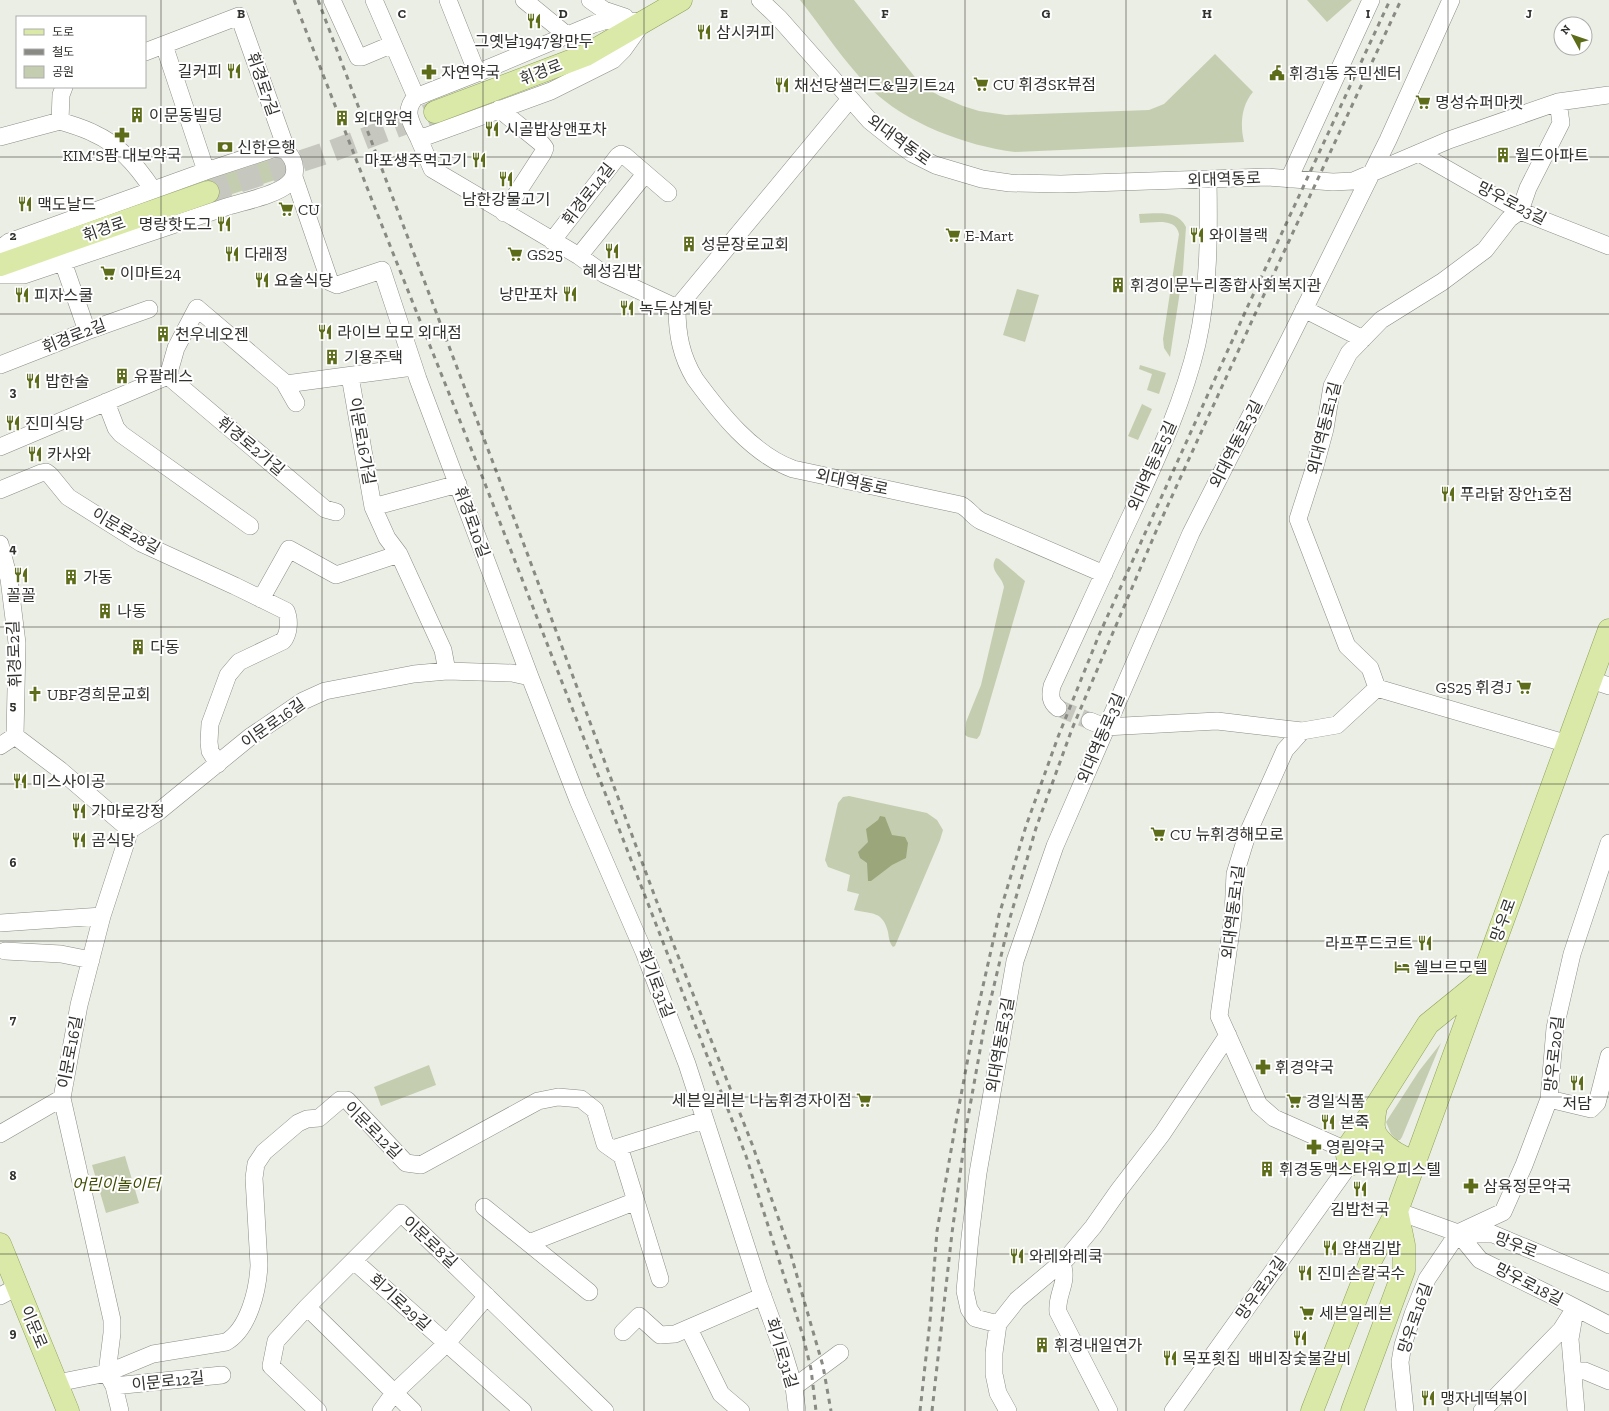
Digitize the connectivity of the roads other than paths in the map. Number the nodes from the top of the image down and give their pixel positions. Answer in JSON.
{"nodes":[{"id":1,"x":332,"y":0,"type":"edge"},
{"id":2,"x":374,"y":0,"type":"edge"},
{"id":3,"x":448,"y":0,"type":"edge"},
{"id":4,"x":524,"y":0,"type":"edge"},
{"id":5,"x":590,"y":0,"type":"edge"},
{"id":6,"x":681,"y":0,"type":"edge"},
{"id":7,"x":760,"y":0,"type":"edge"},
{"id":8,"x":1371,"y":0,"type":"edge"},
{"id":9,"x":1451,"y":0,"type":"edge"},
{"id":10,"x":642,"y":22,"type":"junction"},
{"id":11,"x":568,"y":36,"type":"junction"},
{"id":12,"x":393,"y":44,"type":"junction"},
{"id":13,"x":164,"y":45,"type":"junction"},
{"id":14,"x":146,"y":52,"type":"edge"},
{"id":15,"x":477,"y":73,"type":"junction"},
{"id":16,"x":64,"y":88,"type":"edge"},
{"id":17,"x":1609,"y":95,"type":"edge"},
{"id":18,"x":416,"y":98,"type":"junction"},
{"id":19,"x":850,"y":99,"type":"junction"},
{"id":20,"x":1558,"y":102,"type":"junction"},
{"id":21,"x":499,"y":109,"type":"junction"},
{"id":22,"x":435,"y":112,"type":"tunnel mouth"},
{"id":23,"x":60,"y":122,"type":"junction"},
{"id":24,"x":0,"y":137,"type":"edge"},
{"id":25,"x":419,"y":138,"type":"junction"},
{"id":26,"x":286,"y":151,"type":"junction"},
{"id":27,"x":1419,"y":153,"type":"junction"},
{"id":28,"x":206,"y":171,"type":"junction"},
{"id":29,"x":645,"y":174,"type":"junction"},
{"id":30,"x":1370,"y":174,"type":"junction"},
{"id":31,"x":294,"y":177,"type":"junction"},
{"id":32,"x":1208,"y":179,"type":"junction"},
{"id":33,"x":1288,"y":179,"type":"junction"},
{"id":34,"x":153,"y":190,"type":"junction"},
{"id":35,"x":208,"y":192,"type":"tunnel mouth"},
{"id":36,"x":668,"y":192,"type":"dead end"},
{"id":37,"x":1520,"y":211,"type":"junction"},
{"id":38,"x":504,"y":212,"type":"junction"},
{"id":39,"x":552,"y":241,"type":"junction"},
{"id":40,"x":1609,"y":246,"type":"edge"},
{"id":41,"x":0,"y":249,"type":"edge"},
{"id":42,"x":579,"y":256,"type":"junction"},
{"id":43,"x":63,"y":262,"type":"junction"},
{"id":44,"x":0,"y":265,"type":"edge"},
{"id":45,"x":0,"y":276,"type":"edge"},
{"id":46,"x":677,"y":308,"type":"junction"},
{"id":47,"x":149,"y":309,"type":"dead end"},
{"id":48,"x":1304,"y":309,"type":"junction"},
{"id":49,"x":87,"y":331,"type":"junction"},
{"id":50,"x":1363,"y":339,"type":"junction"},
{"id":51,"x":0,"y":365,"type":"edge"},
{"id":52,"x":414,"y":367,"type":"junction"},
{"id":53,"x":168,"y":376,"type":"junction"},
{"id":54,"x":350,"y":376,"type":"junction"},
{"id":55,"x":286,"y":384,"type":"junction"},
{"id":56,"x":106,"y":402,"type":"junction"},
{"id":57,"x":296,"y":403,"type":"dead end"},
{"id":58,"x":0,"y":447,"type":"edge"},
{"id":59,"x":458,"y":484,"type":"junction"},
{"id":60,"x":0,"y":490,"type":"edge"},
{"id":61,"x":373,"y":507,"type":"junction"},
{"id":62,"x":336,"y":512,"type":"dead end"},
{"id":63,"x":250,"y":526,"type":"dead end"},
{"id":64,"x":0,"y":544,"type":"edge"},
{"id":65,"x":399,"y":554,"type":"junction"},
{"id":66,"x":1104,"y":574,"type":"junction"},
{"id":67,"x":261,"y":599,"type":"junction"},
{"id":68,"x":1609,"y":630,"type":"edge"},
{"id":69,"x":447,"y":671,"type":"junction"},
{"id":70,"x":530,"y":677,"type":"junction"},
{"id":71,"x":1600,"y":683,"type":"edge"},
{"id":72,"x":1377,"y":688,"type":"junction"},
{"id":73,"x":1058,"y":708,"type":"dead end"},
{"id":74,"x":1090,"y":721,"type":"tunnel mouth"},
{"id":75,"x":1106,"y":728,"type":"junction"},
{"id":76,"x":1302,"y":731,"type":"junction"},
{"id":77,"x":15,"y":736,"type":"junction"},
{"id":78,"x":1568,"y":744,"type":"junction"},
{"id":79,"x":0,"y":746,"type":"edge"},
{"id":80,"x":218,"y":764,"type":"junction"},
{"id":81,"x":130,"y":830,"type":"junction"},
{"id":82,"x":1609,"y":843,"type":"edge"},
{"id":83,"x":102,"y":916,"type":"junction"},
{"id":84,"x":0,"y":923,"type":"edge"},
{"id":85,"x":6,"y":951,"type":"dead end"},
{"id":86,"x":90,"y":960,"type":"junction"},
{"id":87,"x":1481,"y":981,"type":"junction"},
{"id":88,"x":1228,"y":1034,"type":"junction"},
{"id":89,"x":1609,"y":1056,"type":"edge"},
{"id":90,"x":62,"y":1098,"type":"junction"},
{"id":91,"x":1549,"y":1099,"type":"junction"},
{"id":92,"x":1376,"y":1106,"type":"junction"},
{"id":93,"x":704,"y":1120,"type":"junction"},
{"id":94,"x":0,"y":1134,"type":"edge"},
{"id":95,"x":612,"y":1149,"type":"junction"},
{"id":96,"x":1347,"y":1158,"type":"junction"},
{"id":97,"x":1406,"y":1158,"type":"junction"},
{"id":98,"x":636,"y":1201,"type":"junction"},
{"id":99,"x":484,"y":1207,"type":"dead end"},
{"id":100,"x":1397,"y":1211,"type":"junction"},
{"id":101,"x":1458,"y":1233,"type":"junction"},
{"id":102,"x":529,"y":1243,"type":"junction"},
{"id":103,"x":0,"y":1244,"type":"edge"},
{"id":104,"x":354,"y":1260,"type":"junction"},
{"id":105,"x":1062,"y":1263,"type":"junction"},
{"id":106,"x":660,"y":1279,"type":"dead end"},
{"id":107,"x":1609,"y":1283,"type":"edge"},
{"id":108,"x":8,"y":1291,"type":"edge"},
{"id":109,"x":589,"y":1292,"type":"dead end"},
{"id":110,"x":487,"y":1296,"type":"junction"},
{"id":111,"x":763,"y":1296,"type":"junction"},
{"id":112,"x":307,"y":1307,"type":"junction"},
{"id":113,"x":1575,"y":1308,"type":"junction"},
{"id":114,"x":998,"y":1324,"type":"junction"},
{"id":115,"x":1609,"y":1326,"type":"edge"},
{"id":116,"x":689,"y":1328,"type":"junction"},
{"id":117,"x":623,"y":1332,"type":"dead end"},
{"id":118,"x":447,"y":1343,"type":"junction"},
{"id":119,"x":840,"y":1353,"type":"dead end"},
{"id":120,"x":1572,"y":1370,"type":"junction"},
{"id":121,"x":222,"y":1375,"type":"dead end"},
{"id":122,"x":110,"y":1380,"type":"junction"},
{"id":123,"x":1609,"y":1381,"type":"edge"},
{"id":124,"x":57,"y":1383,"type":"junction"},
{"id":125,"x":794,"y":1387,"type":"junction"},
{"id":126,"x":394,"y":1393,"type":"junction"},
{"id":127,"x":68,"y":1411,"type":"edge"},
{"id":128,"x":120,"y":1411,"type":"edge"},
{"id":129,"x":318,"y":1411,"type":"edge"},
{"id":130,"x":381,"y":1411,"type":"edge"},
{"id":131,"x":413,"y":1411,"type":"edge"},
{"id":132,"x":523,"y":1411,"type":"edge"},
{"id":133,"x":605,"y":1411,"type":"edge"},
{"id":134,"x":741,"y":1411,"type":"edge"},
{"id":135,"x":797,"y":1411,"type":"edge"},
{"id":136,"x":1008,"y":1411,"type":"edge"},
{"id":137,"x":1110,"y":1411,"type":"edge"},
{"id":138,"x":1173,"y":1411,"type":"edge"},
{"id":139,"x":1312,"y":1411,"type":"edge"},
{"id":140,"x":1352,"y":1411,"type":"edge"},
{"id":141,"x":1405,"y":1411,"type":"edge"},
{"id":142,"x":1482,"y":1411,"type":"edge"},
{"id":143,"x":1576,"y":1411,"type":"edge"}],
"edges":[{"from":1,"to":12,"type":"street"},
{"from":2,"to":12,"type":"street"},
{"from":3,"to":15,"type":"street"},
{"from":4,"to":11,"type":"street"},
{"from":5,"to":10,"type":"street"},
{"from":6,"to":10,"type":"main road","name":"휘경로"},
{"from":7,"to":19,"type":"street","name":"외대역동로"},
{"from":8,"to":33,"type":"street"},
{"from":9,"to":30,"type":"street","name":"외대역동로3길"},
{"from":10,"to":11,"type":"street"},
{"from":10,"to":21,"type":"street"},
{"from":10,"to":22,"type":"main road","name":"휘경로"},
{"from":11,"to":15,"type":"street"},
{"from":12,"to":18,"type":"street"},
{"from":13,"to":14,"type":"street"},
{"from":13,"to":26,"type":"street","name":"휘경로7길"},
{"from":13,"to":28,"type":"street"},
{"from":15,"to":18,"type":"street"},
{"from":16,"to":23,"type":"street"},
{"from":17,"to":20,"type":"street","name":"외대역동로"},
{"from":18,"to":25,"type":"street"},
{"from":19,"to":32,"type":"street","name":"외대역동로"},
{"from":19,"to":46,"type":"street"},
{"from":20,"to":27,"type":"street","name":"외대역동로"},
{"from":20,"to":37,"type":"street","name":"외대역동로1길"},
{"from":21,"to":25,"type":"street"},
{"from":21,"to":38,"type":"street"},
{"from":23,"to":24,"type":"street"},
{"from":23,"to":34,"type":"street"},
{"from":25,"to":38,"type":"street","name":"휘경로14길"},
{"from":26,"to":28,"type":"street"},
{"from":26,"to":31,"type":"street","name":"휘경로7길"},
{"from":27,"to":30,"type":"street","name":"외대역동로"},
{"from":27,"to":37,"type":"street","name":"망우로23길"},
{"from":28,"to":34,"type":"street"},
{"from":29,"to":36,"type":"street","name":"휘경로14길"},
{"from":29,"to":39,"type":"street","name":"휘경로14길"},
{"from":29,"to":42,"type":"street","name":"휘경로14길"},
{"from":30,"to":33,"type":"street","name":"외대역동로"},
{"from":30,"to":48,"type":"street","name":"외대역동로3길"},
{"from":31,"to":43,"type":"street"},
{"from":31,"to":52,"type":"street","name":"휘경로10길"},
{"from":32,"to":33,"type":"street","name":"외대역동로"},
{"from":32,"to":66,"type":"street","name":"외대역동로5길"},
{"from":34,"to":41,"type":"street"},
{"from":35,"to":44,"type":"main road","name":"휘경로"},
{"from":37,"to":40,"type":"street","name":"망우로23길"},
{"from":37,"to":50,"type":"street","name":"외대역동로1길"},
{"from":38,"to":39,"type":"street","name":"휘경로14길"},
{"from":39,"to":42,"type":"street","name":"휘경로14길"},
{"from":42,"to":46,"type":"street"},
{"from":43,"to":45,"type":"street"},
{"from":43,"to":49,"type":"street"},
{"from":46,"to":66,"type":"street","name":"외대역동로"},
{"from":47,"to":49,"type":"street","name":"휘경로2길"},
{"from":48,"to":50,"type":"street"},
{"from":48,"to":75,"type":"street","name":"외대역동로3길"},
{"from":49,"to":51,"type":"street","name":"휘경로2길"},
{"from":50,"to":72,"type":"street","name":"외대역동로1길"},
{"from":52,"to":54,"type":"street"},
{"from":52,"to":59,"type":"street","name":"휘경로10길"},
{"from":53,"to":55,"type":"street"},
{"from":53,"to":56,"type":"street"},
{"from":53,"to":62,"type":"street","name":"휘경로2가길"},
{"from":54,"to":55,"type":"street"},
{"from":54,"to":61,"type":"street","name":"이문로16가길"},
{"from":55,"to":57,"type":"street"},
{"from":56,"to":58,"type":"street"},
{"from":56,"to":63,"type":"street"},
{"from":59,"to":61,"type":"street","name":"이문로16가길"},
{"from":59,"to":70,"type":"street","name":"휘경로10길"},
{"from":60,"to":67,"type":"street","name":"이문로28길"},
{"from":61,"to":65,"type":"street","name":"이문로16가길"},
{"from":64,"to":77,"type":"street","name":"휘경로2길"},
{"from":65,"to":67,"type":"street"},
{"from":65,"to":69,"type":"street","name":"이문로16가길"},
{"from":66,"to":73,"type":"street","name":"외대역동로5길"},
{"from":67,"to":80,"type":"street","name":"이문로28길"},
{"from":68,"to":71,"type":"main road","name":"망우로"},
{"from":69,"to":70,"type":"street","name":"이문로16길"},
{"from":69,"to":80,"type":"street","name":"이문로16길"},
{"from":70,"to":93,"type":"street","name":"회기로31길"},
{"from":71,"to":78,"type":"main road","name":"망우로"},
{"from":72,"to":76,"type":"street"},
{"from":72,"to":78,"type":"street"},
{"from":74,"to":75,"type":"street"},
{"from":75,"to":76,"type":"street"},
{"from":75,"to":114,"type":"street","name":"외대역동로3길"},
{"from":76,"to":88,"type":"street","name":"외대역동로1길"},
{"from":77,"to":79,"type":"street"},
{"from":77,"to":81,"type":"street"},
{"from":78,"to":87,"type":"main road","name":"망우로"},
{"from":80,"to":81,"type":"street","name":"이문로16길"},
{"from":81,"to":83,"type":"street","name":"이문로16길"},
{"from":82,"to":91,"type":"street","name":"망우로20길"},
{"from":83,"to":84,"type":"street"},
{"from":83,"to":86,"type":"street","name":"이문로16길"},
{"from":85,"to":86,"type":"street"},
{"from":86,"to":90,"type":"street","name":"이문로16길"},
{"from":87,"to":92,"type":"main road"},
{"from":87,"to":97,"type":"main road","name":"망우로"},
{"from":88,"to":96,"type":"street","name":"외대역동로1길"},
{"from":88,"to":105,"type":"street"},
{"from":89,"to":91,"type":"street"},
{"from":90,"to":94,"type":"street","name":"이문로16길"},
{"from":90,"to":122,"type":"street","name":"이문로12길"},
{"from":91,"to":101,"type":"street","name":"망우로20길"},
{"from":92,"to":96,"type":"main road"},
{"from":92,"to":97,"type":"main road"},
{"from":93,"to":95,"type":"street"},
{"from":93,"to":111,"type":"street","name":"회기로31길"},
{"from":95,"to":98,"type":"street","name":"이문로12길"},
{"from":95,"to":122,"type":"street","name":"이문로12길"},
{"from":96,"to":97,"type":"main road"},
{"from":96,"to":138,"type":"street","name":"망우로21길"},
{"from":97,"to":100,"type":"main road","name":"망우로"},
{"from":98,"to":102,"type":"street"},
{"from":98,"to":106,"type":"street","name":"이문로12길"},
{"from":99,"to":102,"type":"street"},
{"from":100,"to":101,"type":"street","name":"망우로"},
{"from":100,"to":139,"type":"main road","name":"망우로"},
{"from":100,"to":140,"type":"main road"},
{"from":101,"to":107,"type":"street","name":"망우로"},
{"from":101,"to":113,"type":"street","name":"망우로18길"},
{"from":101,"to":141,"type":"street","name":"망우로16길"},
{"from":102,"to":109,"type":"street"},
{"from":103,"to":108,"type":"main road","name":"이문로"},
{"from":104,"to":110,"type":"street","name":"이문로8길"},
{"from":104,"to":112,"type":"street","name":"이문로8길"},
{"from":104,"to":118,"type":"street","name":"회기로29길"},
{"from":105,"to":114,"type":"street"},
{"from":105,"to":137,"type":"street"},
{"from":108,"to":124,"type":"main road","name":"이문로"},
{"from":110,"to":118,"type":"street","name":"회기로29길"},
{"from":110,"to":133,"type":"street","name":"이문로8길"},
{"from":111,"to":116,"type":"street","name":"회기로31길"},
{"from":111,"to":125,"type":"street","name":"회기로31길"},
{"from":112,"to":126,"type":"street"},
{"from":112,"to":129,"type":"street","name":"이문로8길"},
{"from":113,"to":115,"type":"street","name":"망우로18길"},
{"from":113,"to":120,"type":"street"},
{"from":113,"to":142,"type":"street"},
{"from":114,"to":136,"type":"street"},
{"from":116,"to":117,"type":"street","name":"회기로31길"},
{"from":116,"to":134,"type":"street"},
{"from":118,"to":126,"type":"street","name":"회기로29길"},
{"from":118,"to":132,"type":"street"},
{"from":119,"to":125,"type":"street"},
{"from":120,"to":123,"type":"street"},
{"from":120,"to":143,"type":"street"},
{"from":121,"to":122,"type":"street","name":"이문로12길"},
{"from":122,"to":124,"type":"street","name":"이문로12길"},
{"from":122,"to":128,"type":"street","name":"이문로12길"},
{"from":124,"to":127,"type":"main road","name":"이문로"},
{"from":125,"to":135,"type":"street","name":"회기로31길"},
{"from":126,"to":130,"type":"street","name":"회기로29길"},
{"from":126,"to":131,"type":"street"}]}
